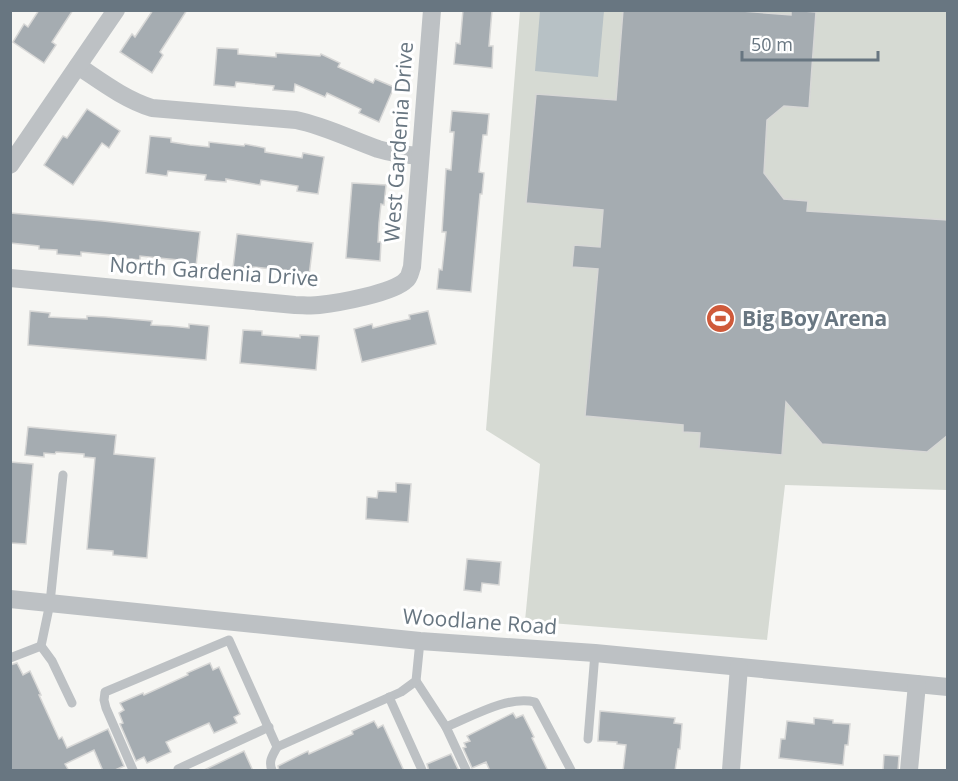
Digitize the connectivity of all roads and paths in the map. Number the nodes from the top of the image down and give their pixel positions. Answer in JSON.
{"nodes":[{"id":1,"x":116,"y":10,"type":"edge"},
{"id":2,"x":432,"y":10,"type":"edge"},
{"id":3,"x":78,"y":66,"type":"junction"},
{"id":4,"x":420,"y":156,"type":"junction"},
{"id":5,"x":10,"y":165,"type":"edge"},
{"id":6,"x":409,"y":276,"type":"joint"},
{"id":7,"x":10,"y":278,"type":"edge"},
{"id":8,"x":63,"y":475,"type":"dead end"},
{"id":9,"x":10,"y":598,"type":"edge"},
{"id":10,"x":50,"y":603,"type":"junction"},
{"id":11,"x":230,"y":631,"type":"junction"},
{"id":12,"x":420,"y":641,"type":"junction"},
{"id":13,"x":41,"y":646,"type":"junction"},
{"id":14,"x":595,"y":653,"type":"junction"},
{"id":15,"x":10,"y":658,"type":"edge"},
{"id":16,"x":739,"y":667,"type":"junction"},
{"id":17,"x":416,"y":681,"type":"junction"},
{"id":18,"x":917,"y":684,"type":"junction"},
{"id":19,"x":948,"y":687,"type":"edge"},
{"id":20,"x":389,"y":697,"type":"junction"},
{"id":21,"x":72,"y":703,"type":"dead end"},
{"id":22,"x":268,"y":727,"type":"junction"},
{"id":23,"x":447,"y":728,"type":"junction"},
{"id":24,"x":588,"y":739,"type":"dead end"},
{"id":25,"x":278,"y":747,"type":"junction"},
{"id":26,"x":178,"y":769,"type":"dead end"},
{"id":27,"x":133,"y":771,"type":"edge"},
{"id":28,"x":272,"y":771,"type":"edge"},
{"id":29,"x":422,"y":771,"type":"edge"},
{"id":30,"x":466,"y":771,"type":"edge"},
{"id":31,"x":571,"y":771,"type":"edge"},
{"id":32,"x":731,"y":771,"type":"edge"},
{"id":33,"x":909,"y":771,"type":"edge"}],
"edges":[{"from":1,"to":3,"type":"street"},
{"from":2,"to":4,"type":"street","name":"West Gardenia Drive"},
{"from":3,"to":4,"type":"street"},
{"from":3,"to":5,"type":"street"},
{"from":4,"to":6,"type":"street","name":"West Gardenia Drive"},
{"from":6,"to":7,"type":"street","name":"North Gardenia Drive"},
{"from":8,"to":10,"type":"lane"},
{"from":9,"to":10,"type":"street","name":"Woodlane Road"},
{"from":10,"to":11,"type":"street","name":"Woodlane Road"},
{"from":10,"to":13,"type":"lane"},
{"from":11,"to":12,"type":"street","name":"Woodlane Road"},
{"from":11,"to":22,"type":"lane"},
{"from":11,"to":27,"type":"lane"},
{"from":12,"to":14,"type":"street","name":"Woodlane Road"},
{"from":12,"to":17,"type":"lane"},
{"from":13,"to":15,"type":"lane"},
{"from":13,"to":21,"type":"lane"},
{"from":14,"to":16,"type":"street","name":"Woodlane Road"},
{"from":14,"to":24,"type":"lane"},
{"from":16,"to":18,"type":"street","name":"Woodlane Road"},
{"from":16,"to":32,"type":"street"},
{"from":17,"to":20,"type":"lane"},
{"from":17,"to":23,"type":"lane"},
{"from":18,"to":19,"type":"street","name":"Woodlane Road"},
{"from":18,"to":33,"type":"street"},
{"from":20,"to":25,"type":"lane"},
{"from":20,"to":29,"type":"lane"},
{"from":22,"to":25,"type":"lane"},
{"from":22,"to":26,"type":"lane"},
{"from":23,"to":30,"type":"lane"},
{"from":23,"to":31,"type":"lane"},
{"from":25,"to":28,"type":"lane"}]}
